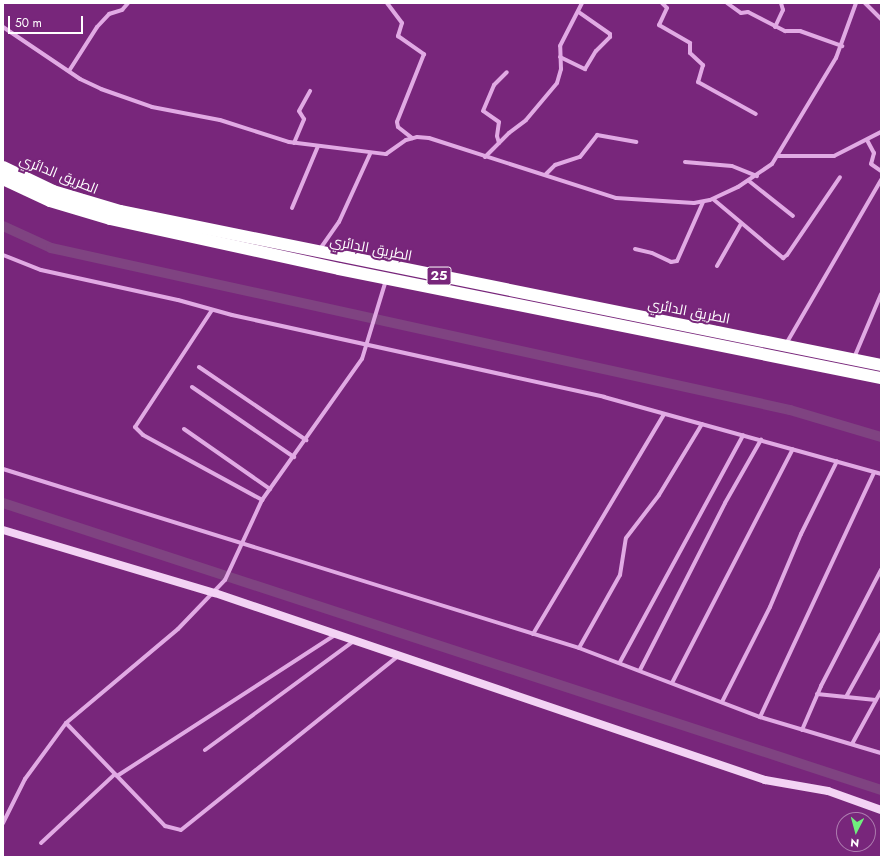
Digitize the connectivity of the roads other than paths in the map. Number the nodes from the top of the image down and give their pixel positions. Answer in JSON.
{"nodes":[{"id":1,"x":128,"y":3,"type":"edge"},
{"id":2,"x":387,"y":3,"type":"edge"},
{"id":3,"x":582,"y":3,"type":"edge"},
{"id":4,"x":662,"y":3,"type":"edge"},
{"id":5,"x":727,"y":3,"type":"edge"},
{"id":6,"x":781,"y":3,"type":"edge"},
{"id":7,"x":856,"y":3,"type":"edge"},
{"id":8,"x":865,"y":3,"type":"edge"},
{"id":9,"x":578,"y":12,"type":"junction"},
{"id":10,"x":881,"y":19,"type":"edge"},
{"id":11,"x":3,"y":27,"type":"edge"},
{"id":12,"x":775,"y":27,"type":"junction"},
{"id":13,"x":842,"y":46,"type":"junction"},
{"id":14,"x":560,"y":58,"type":"junction"},
{"id":15,"x":69,"y":71,"type":"junction"},
{"id":16,"x":507,"y":72,"type":"dead end"},
{"id":17,"x":310,"y":91,"type":"dead end"},
{"id":18,"x":756,"y":114,"type":"dead end"},
{"id":19,"x":881,"y":132,"type":"edge"},
{"id":20,"x":412,"y":138,"type":"junction"},
{"id":21,"x":867,"y":140,"type":"junction"},
{"id":22,"x":499,"y":142,"type":"junction"},
{"id":23,"x":636,"y":142,"type":"dead end"},
{"id":24,"x":294,"y":143,"type":"junction"},
{"id":25,"x":318,"y":146,"type":"junction"},
{"id":26,"x":370,"y":154,"type":"junction"},
{"id":27,"x":778,"y":156,"type":"junction"},
{"id":28,"x":485,"y":157,"type":"junction"},
{"id":29,"x":685,"y":162,"type":"dead end"},
{"id":30,"x":3,"y":167,"type":"edge"},
{"id":31,"x":881,"y":171,"type":"edge"},
{"id":32,"x":546,"y":174,"type":"junction"},
{"id":33,"x":757,"y":176,"type":"junction"},
{"id":34,"x":840,"y":177,"type":"dead end"},
{"id":35,"x":3,"y":179,"type":"edge"},
{"id":36,"x":881,"y":180,"type":"edge"},
{"id":37,"x":749,"y":181,"type":"junction"},
{"id":38,"x":713,"y":199,"type":"junction"},
{"id":39,"x":703,"y":202,"type":"junction"},
{"id":40,"x":292,"y":208,"type":"dead end"},
{"id":41,"x":793,"y":216,"type":"dead end"},
{"id":42,"x":741,"y":224,"type":"junction"},
{"id":43,"x":635,"y":249,"type":"dead end"},
{"id":44,"x":317,"y":253,"type":"junction"},
{"id":45,"x":3,"y":255,"type":"edge"},
{"id":46,"x":717,"y":266,"type":"dead end"},
{"id":47,"x":386,"y":278,"type":"junction"},
{"id":48,"x":881,"y":294,"type":"edge"},
{"id":49,"x":212,"y":310,"type":"junction"},
{"id":50,"x":368,"y":344,"type":"junction"},
{"id":51,"x":786,"y":345,"type":"junction"},
{"id":52,"x":854,"y":358,"type":"junction"},
{"id":53,"x":881,"y":364,"type":"edge"},
{"id":54,"x":200,"y":368,"type":"dead end"},
{"id":55,"x":881,"y":378,"type":"edge"},
{"id":56,"x":192,"y":387,"type":"dead end"},
{"id":57,"x":664,"y":414,"type":"junction"},
{"id":58,"x":702,"y":424,"type":"junction"},
{"id":59,"x":184,"y":429,"type":"dead end"},
{"id":60,"x":743,"y":435,"type":"junction"},
{"id":61,"x":306,"y":440,"type":"junction"},
{"id":62,"x":761,"y":440,"type":"junction"},
{"id":63,"x":793,"y":449,"type":"junction"},
{"id":64,"x":294,"y":457,"type":"junction"},
{"id":65,"x":837,"y":461,"type":"junction"},
{"id":66,"x":3,"y":469,"type":"edge"},
{"id":67,"x":874,"y":472,"type":"junction"},
{"id":68,"x":881,"y":474,"type":"edge"},
{"id":69,"x":270,"y":489,"type":"junction"},
{"id":70,"x":262,"y":500,"type":"junction"},
{"id":71,"x":3,"y":530,"type":"edge"},
{"id":72,"x":242,"y":542,"type":"junction"},
{"id":73,"x":881,"y":570,"type":"edge"},
{"id":74,"x":214,"y":593,"type":"junction"},
{"id":75,"x":335,"y":634,"type":"junction"},
{"id":76,"x":533,"y":634,"type":"junction"},
{"id":77,"x":881,"y":634,"type":"edge"},
{"id":78,"x":354,"y":641,"type":"junction"},
{"id":79,"x":579,"y":648,"type":"junction"},
{"id":80,"x":398,"y":656,"type":"junction"},
{"id":81,"x":620,"y":662,"type":"junction"},
{"id":82,"x":640,"y":670,"type":"junction"},
{"id":83,"x":672,"y":683,"type":"junction"},
{"id":84,"x":881,"y":691,"type":"edge"},
{"id":85,"x":817,"y":694,"type":"junction"},
{"id":86,"x":846,"y":697,"type":"junction"},
{"id":87,"x":876,"y":700,"type":"junction"},
{"id":88,"x":722,"y":702,"type":"junction"},
{"id":89,"x":760,"y":717,"type":"junction"},
{"id":90,"x":66,"y":723,"type":"junction"},
{"id":91,"x":802,"y":730,"type":"junction"},
{"id":92,"x":852,"y":744,"type":"junction"},
{"id":93,"x":204,"y":750,"type":"dead end"},
{"id":94,"x":881,"y":753,"type":"edge"},
{"id":95,"x":116,"y":775,"type":"junction"},
{"id":96,"x":881,"y":810,"type":"edge"},
{"id":97,"x":3,"y":823,"type":"edge"},
{"id":98,"x":41,"y":843,"type":"dead end"}],
"edges":[{"from":1,"to":15,"type":"street"},
{"from":2,"to":20,"type":"street"},
{"from":3,"to":9,"type":"street"},
{"from":4,"to":18,"type":"street"},
{"from":5,"to":12,"type":"street"},
{"from":6,"to":12,"type":"street"},
{"from":7,"to":13,"type":"street"},
{"from":8,"to":10,"type":"street"},
{"from":9,"to":14,"type":"street"},
{"from":9,"to":14,"type":"street"},
{"from":11,"to":15,"type":"street"},
{"from":12,"to":13,"type":"street"},
{"from":13,"to":27,"type":"street"},
{"from":14,"to":22,"type":"street"},
{"from":15,"to":24,"type":"street"},
{"from":16,"to":22,"type":"street"},
{"from":17,"to":24,"type":"street"},
{"from":19,"to":21,"type":"street"},
{"from":20,"to":26,"type":"street"},
{"from":20,"to":28,"type":"street"},
{"from":21,"to":27,"type":"street"},
{"from":21,"to":31,"type":"street"},
{"from":22,"to":28,"type":"street"},
{"from":23,"to":32,"type":"street"},
{"from":24,"to":25,"type":"street"},
{"from":25,"to":26,"type":"street"},
{"from":25,"to":40,"type":"street"},
{"from":26,"to":44,"type":"street"},
{"from":27,"to":33,"type":"street"},
{"from":28,"to":32,"type":"street"},
{"from":29,"to":33,"type":"street"},
{"from":30,"to":44,"type":"highway","name":"الطريق الدائري","number":"25"},
{"from":32,"to":39,"type":"street"},
{"from":33,"to":37,"type":"street"},
{"from":34,"to":42,"type":"street"},
{"from":35,"to":47,"type":"highway","name":"الطريق الدائري","number":"25"},
{"from":36,"to":51,"type":"street"},
{"from":37,"to":38,"type":"street"},
{"from":37,"to":41,"type":"street"},
{"from":38,"to":39,"type":"street"},
{"from":38,"to":42,"type":"street"},
{"from":39,"to":43,"type":"street"},
{"from":42,"to":46,"type":"street"},
{"from":44,"to":51,"type":"highway","name":"الطريق الدائري","number":"25"},
{"from":45,"to":49,"type":"street"},
{"from":47,"to":50,"type":"street"},
{"from":47,"to":55,"type":"highway","name":"الطريق الدائري","number":"25"},
{"from":48,"to":52,"type":"street"},
{"from":49,"to":50,"type":"street"},
{"from":49,"to":70,"type":"street"},
{"from":50,"to":57,"type":"street"},
{"from":50,"to":61,"type":"street"},
{"from":51,"to":52,"type":"highway","name":"الطريق الدائري","number":"25"},
{"from":52,"to":53,"type":"highway","name":"الطريق الدائري","number":"25"},
{"from":54,"to":61,"type":"street"},
{"from":56,"to":64,"type":"street"},
{"from":57,"to":58,"type":"street"},
{"from":57,"to":76,"type":"street"},
{"from":58,"to":60,"type":"street"},
{"from":58,"to":79,"type":"street"},
{"from":59,"to":69,"type":"street"},
{"from":60,"to":62,"type":"street"},
{"from":60,"to":81,"type":"street"},
{"from":61,"to":64,"type":"street"},
{"from":62,"to":63,"type":"street"},
{"from":62,"to":82,"type":"street"},
{"from":63,"to":65,"type":"street"},
{"from":63,"to":83,"type":"street"},
{"from":64,"to":69,"type":"street"},
{"from":65,"to":67,"type":"street"},
{"from":65,"to":88,"type":"street"},
{"from":66,"to":72,"type":"street"},
{"from":67,"to":68,"type":"street"},
{"from":67,"to":89,"type":"street"},
{"from":69,"to":70,"type":"street"},
{"from":70,"to":72,"type":"street"},
{"from":71,"to":74,"type":"street"},
{"from":72,"to":74,"type":"street"},
{"from":72,"to":76,"type":"street"},
{"from":73,"to":85,"type":"street"},
{"from":74,"to":75,"type":"street"},
{"from":74,"to":90,"type":"street"},
{"from":75,"to":78,"type":"street"},
{"from":75,"to":95,"type":"street"},
{"from":76,"to":79,"type":"street"},
{"from":77,"to":86,"type":"street"},
{"from":78,"to":80,"type":"street"},
{"from":78,"to":93,"type":"street"},
{"from":79,"to":81,"type":"street"},
{"from":80,"to":95,"type":"street"},
{"from":80,"to":96,"type":"street"},
{"from":81,"to":82,"type":"street"},
{"from":82,"to":83,"type":"street"},
{"from":83,"to":88,"type":"street"},
{"from":84,"to":87,"type":"street"},
{"from":85,"to":86,"type":"street"},
{"from":85,"to":91,"type":"street"},
{"from":86,"to":87,"type":"street"},
{"from":87,"to":92,"type":"street"},
{"from":88,"to":89,"type":"street"},
{"from":89,"to":91,"type":"street"},
{"from":90,"to":95,"type":"street"},
{"from":90,"to":97,"type":"street"},
{"from":91,"to":92,"type":"street"},
{"from":92,"to":94,"type":"street"},
{"from":95,"to":98,"type":"street"}]}
